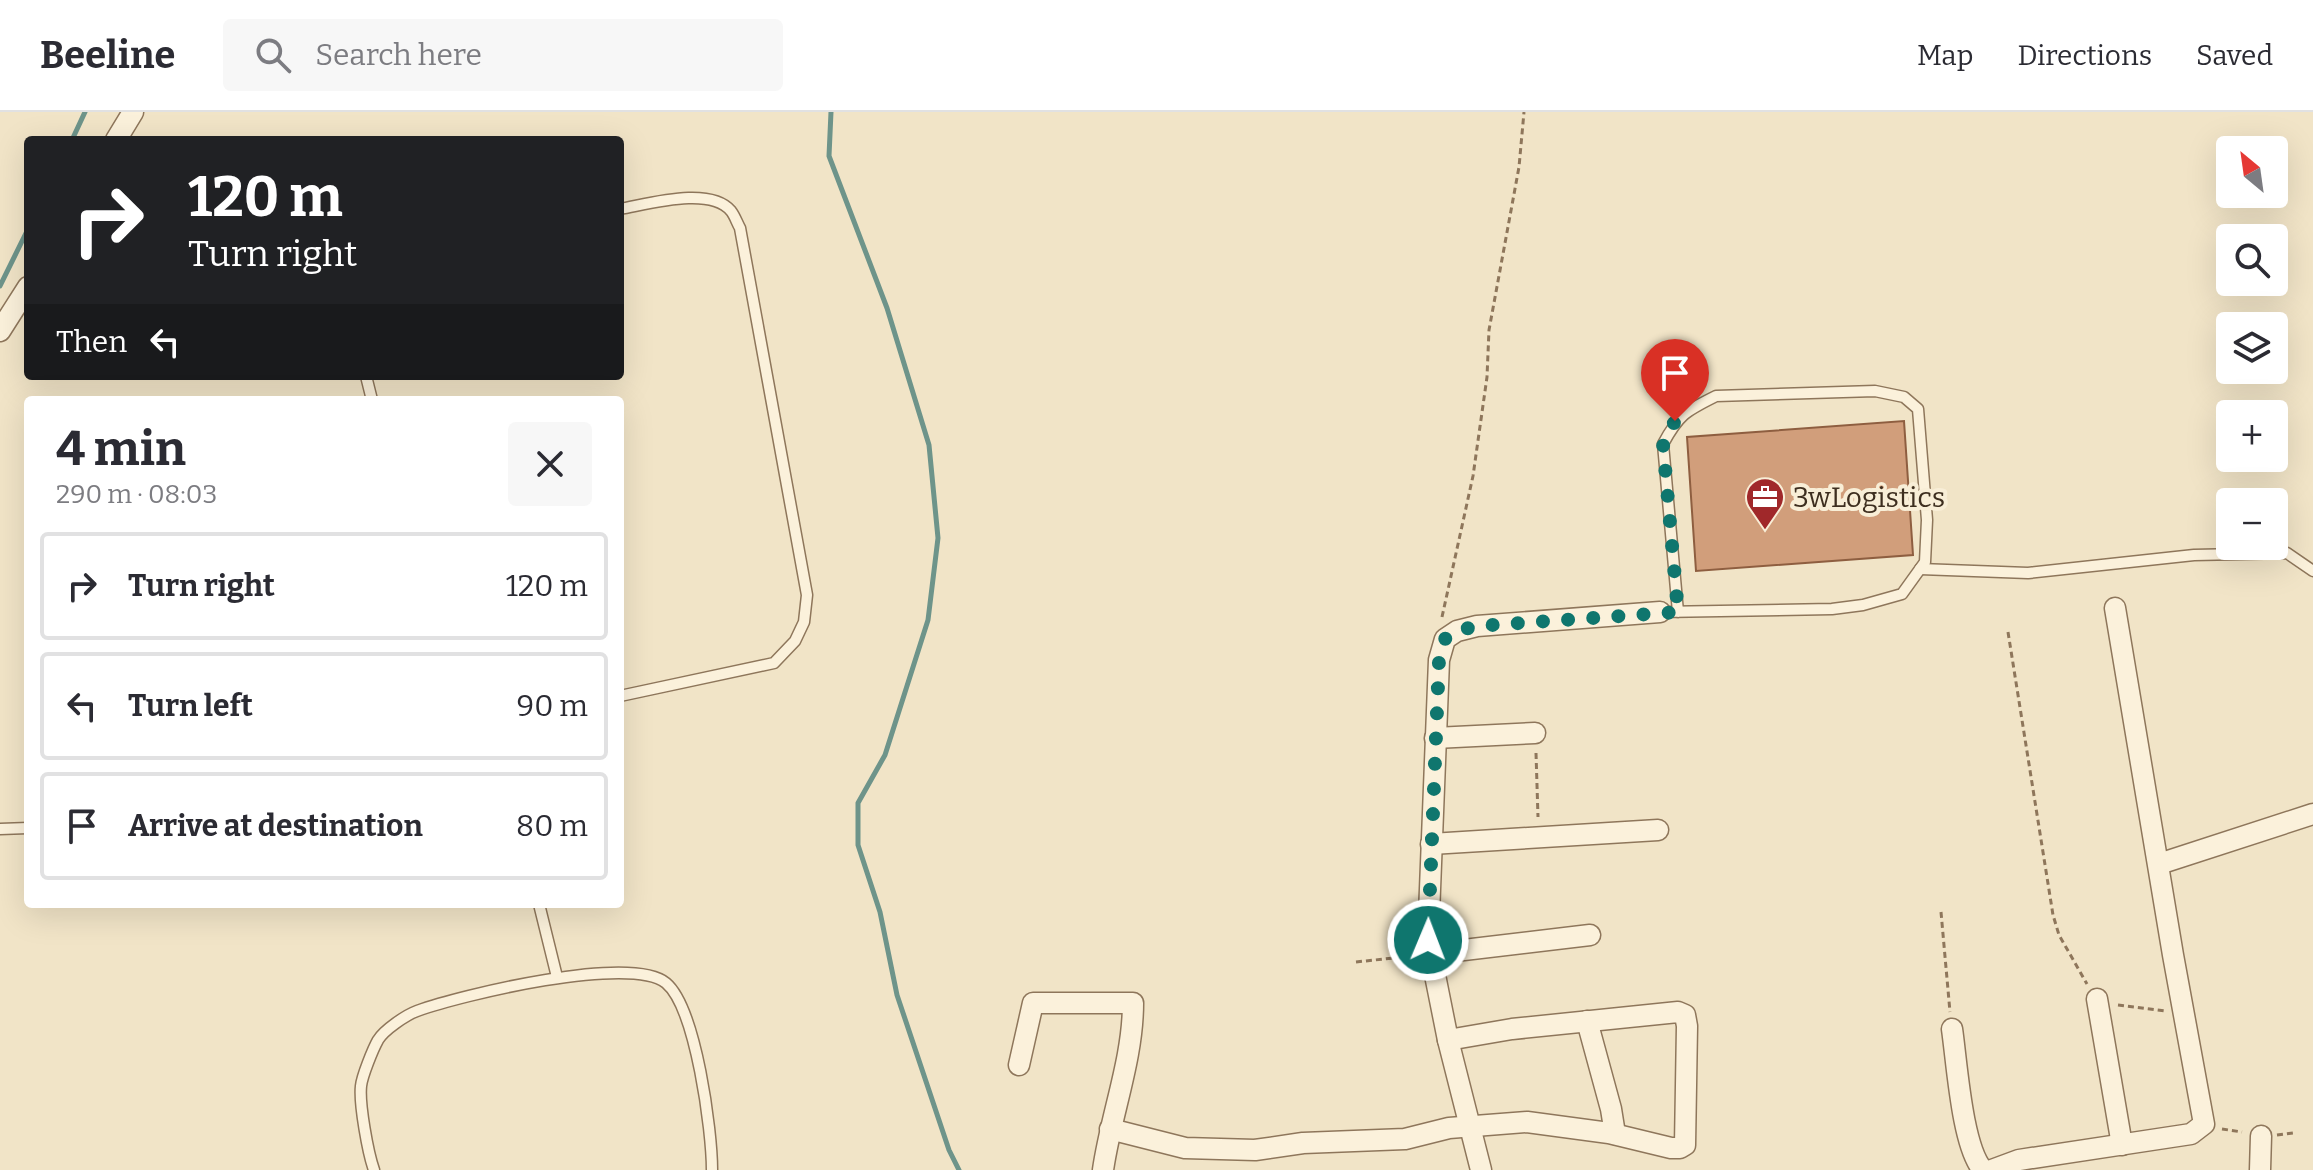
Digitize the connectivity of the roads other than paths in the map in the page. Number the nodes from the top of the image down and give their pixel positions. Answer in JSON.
{"nodes":[{"id":1,"x":133,"y":112,"type":"edge"},
{"id":2,"x":118,"y":136,"type":"edge"},
{"id":3,"x":624,"y":208,"type":"edge"},
{"id":4,"x":24,"y":293,"type":"edge"},
{"id":5,"x":0,"y":331,"type":"edge"},
{"id":6,"x":1920,"y":569,"type":"junction"},
{"id":7,"x":2313,"y":571,"type":"edge"},
{"id":8,"x":2115,"y":608,"type":"dead end"},
{"id":9,"x":1669,"y":612,"type":"junction"},
{"id":10,"x":624,"y":695,"type":"edge"},
{"id":11,"x":1535,"y":733,"type":"road end"},
{"id":12,"x":1435,"y":738,"type":"junction"},
{"id":13,"x":2313,"y":814,"type":"edge"},
{"id":14,"x":24,"y":828,"type":"edge"},
{"id":15,"x":0,"y":829,"type":"edge"},
{"id":16,"x":1658,"y":830,"type":"dead end"},
{"id":17,"x":1431,"y":844,"type":"junction"},
{"id":18,"x":2159,"y":864,"type":"junction"},
{"id":19,"x":540,"y":908,"type":"edge"},
{"id":20,"x":1590,"y":935,"type":"dead end"},
{"id":21,"x":1430,"y":954,"type":"junction"},
{"id":22,"x":557,"y":977,"type":"junction"},
{"id":23,"x":2097,"y":999,"type":"road end"},
{"id":24,"x":1587,"y":1021,"type":"junction"},
{"id":25,"x":1952,"y":1029,"type":"road end"},
{"id":26,"x":1448,"y":1040,"type":"junction"},
{"id":27,"x":1019,"y":1065,"type":"dead end"},
{"id":28,"x":1501,"y":1122,"type":"junction"},
{"id":29,"x":1471,"y":1126,"type":"junction"},
{"id":30,"x":1110,"y":1129,"type":"junction"},
{"id":31,"x":1615,"y":1134,"type":"junction"},
{"id":32,"x":2261,"y":1136,"type":"dead end"},
{"id":33,"x":2122,"y":1145,"type":"junction"},
{"id":34,"x":1479,"y":1161,"type":"edge"},
{"id":35,"x":374,"y":1170,"type":"edge"},
{"id":36,"x":712,"y":1170,"type":"edge"},
{"id":37,"x":1103,"y":1170,"type":"edge"},
{"id":38,"x":1983,"y":1170,"type":"edge"},
{"id":39,"x":1992,"y":1170,"type":"edge"},
{"id":40,"x":2260,"y":1170,"type":"edge"}],
"edges":[{"from":1,"to":2,"type":"street"},
{"from":3,"to":10,"type":"lane"},
{"from":4,"to":5,"type":"street"},
{"from":6,"to":7,"type":"lane"},
{"from":6,"to":9,"type":"lane"},
{"from":6,"to":9,"type":"lane"},
{"from":8,"to":18,"type":"street"},
{"from":9,"to":12,"type":"street"},
{"from":11,"to":12,"type":"street"},
{"from":12,"to":17,"type":"street"},
{"from":13,"to":18,"type":"street"},
{"from":14,"to":15,"type":"lane"},
{"from":16,"to":17,"type":"street"},
{"from":17,"to":21,"type":"street"},
{"from":18,"to":33,"type":"street"},
{"from":19,"to":22,"type":"lane"},
{"from":20,"to":21,"type":"street"},
{"from":21,"to":26,"type":"street"},
{"from":22,"to":35,"type":"lane"},
{"from":22,"to":36,"type":"lane"},
{"from":23,"to":33,"type":"street"},
{"from":24,"to":26,"type":"street"},
{"from":24,"to":31,"type":"street"},
{"from":24,"to":31,"type":"street"},
{"from":25,"to":38,"type":"street"},
{"from":26,"to":29,"type":"street"},
{"from":27,"to":30,"type":"street"},
{"from":28,"to":29,"type":"street"},
{"from":28,"to":31,"type":"street"},
{"from":28,"to":34,"type":"street"},
{"from":29,"to":30,"type":"street"},
{"from":29,"to":34,"type":"street"},
{"from":30,"to":37,"type":"street"},
{"from":32,"to":40,"type":"street"},
{"from":33,"to":39,"type":"street"}]}
